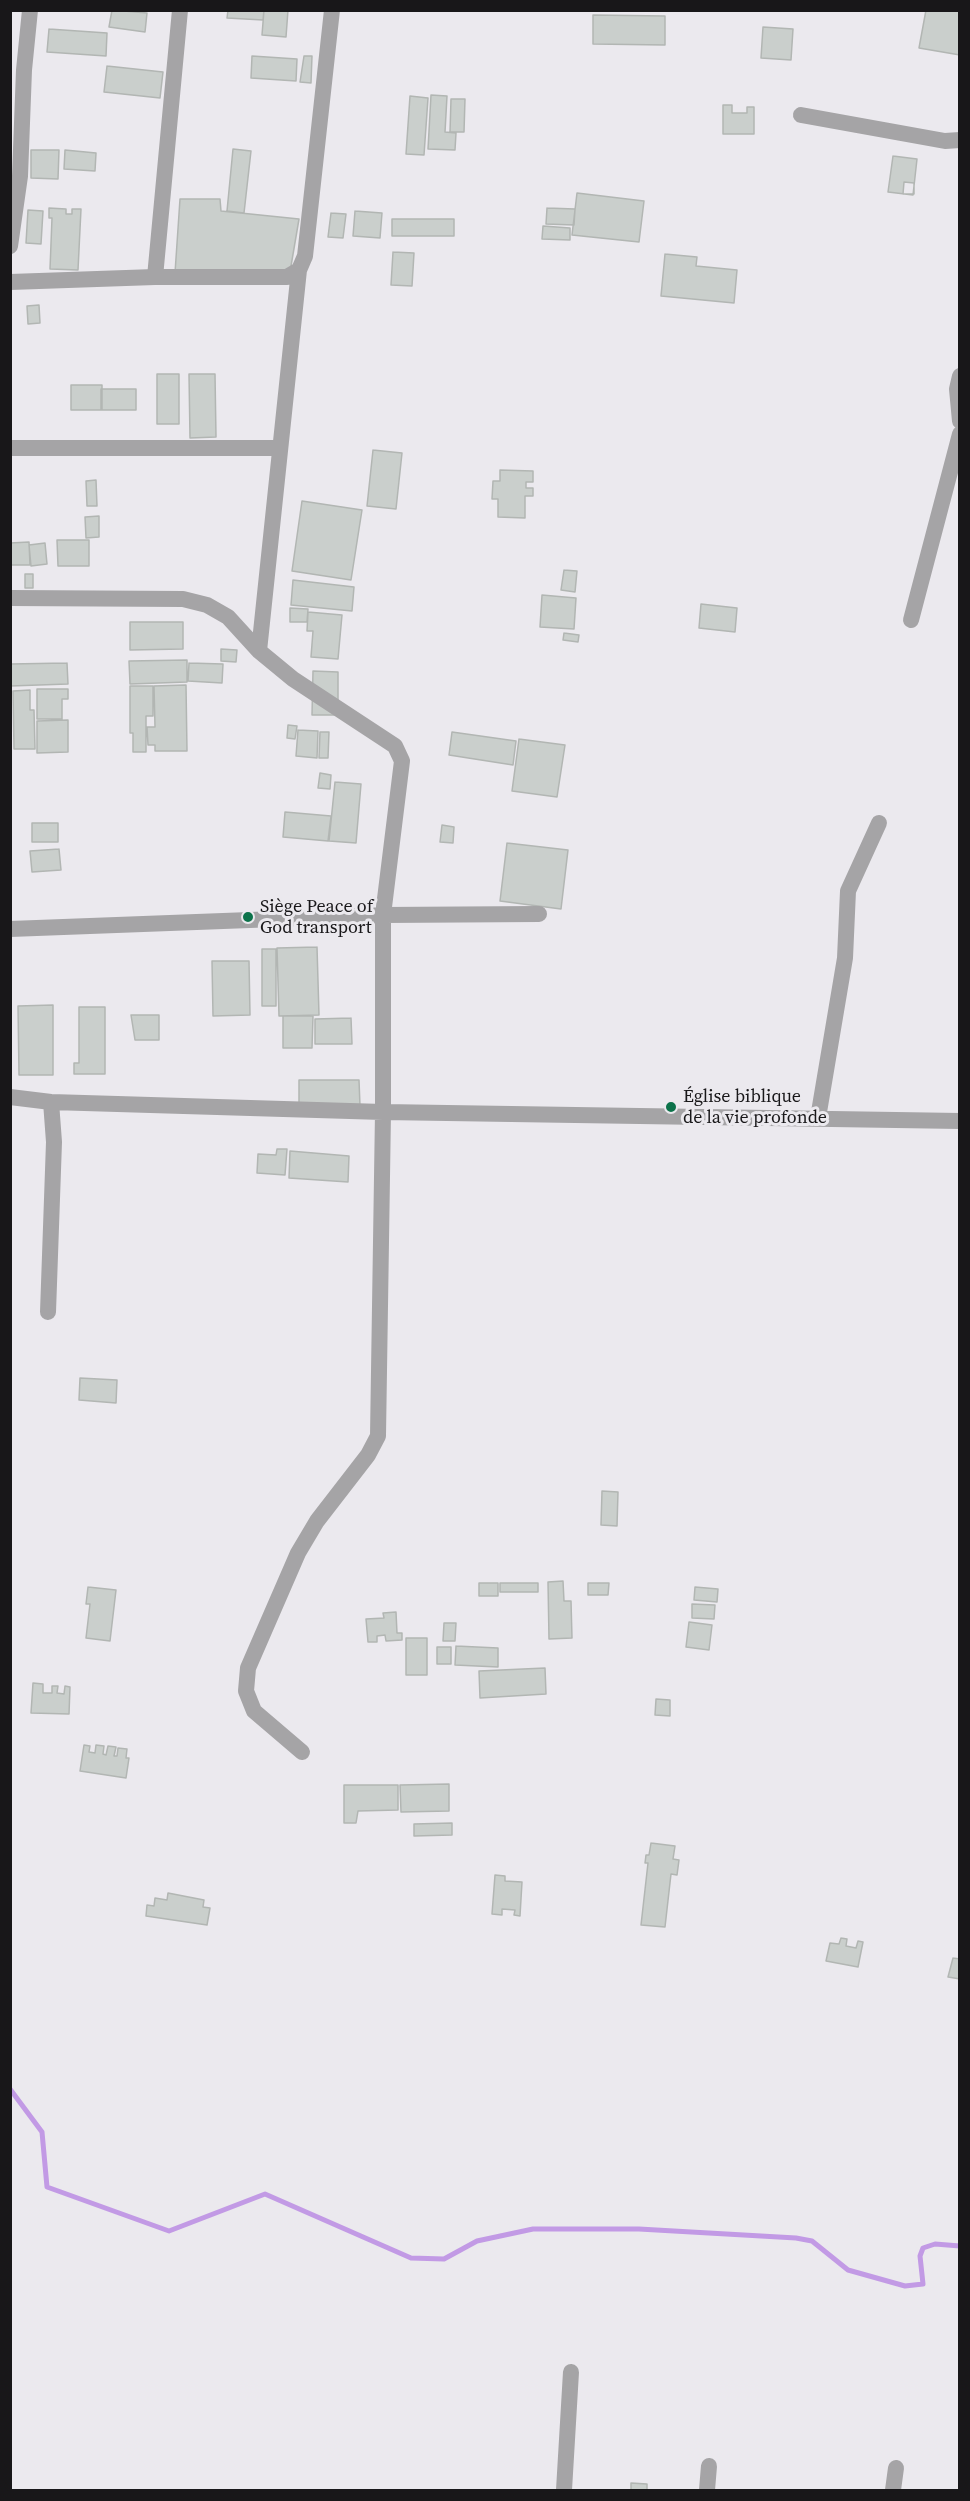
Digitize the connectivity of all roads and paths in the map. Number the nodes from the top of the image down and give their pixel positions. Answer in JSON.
{"nodes":[{"id":1,"x":30,"y":10,"type":"edge"},
{"id":2,"x":180,"y":10,"type":"edge"},
{"id":3,"x":332,"y":10,"type":"edge"},
{"id":4,"x":801,"y":115,"type":"dead end"},
{"id":5,"x":960,"y":140,"type":"edge"},
{"id":6,"x":10,"y":246,"type":"edge"},
{"id":7,"x":299,"y":270,"type":"junction"},
{"id":8,"x":155,"y":277,"type":"junction"},
{"id":9,"x":10,"y":282,"type":"edge"},
{"id":10,"x":960,"y":376,"type":"edge"},
{"id":11,"x":960,"y":421,"type":"edge"},
{"id":12,"x":960,"y":434,"type":"edge"},
{"id":13,"x":10,"y":448,"type":"edge"},
{"id":14,"x":280,"y":448,"type":"junction"},
{"id":15,"x":10,"y":598,"type":"edge"},
{"id":16,"x":911,"y":620,"type":"dead end"},
{"id":17,"x":260,"y":651,"type":"junction"},
{"id":18,"x":879,"y":823,"type":"dead end"},
{"id":19,"x":539,"y":914,"type":"dead end"},
{"id":20,"x":383,"y":915,"type":"junction"},
{"id":21,"x":10,"y":929,"type":"edge"},
{"id":22,"x":10,"y":1097,"type":"edge"},
{"id":23,"x":51,"y":1102,"type":"junction"},
{"id":24,"x":383,"y":1112,"type":"junction"},
{"id":25,"x":818,"y":1118,"type":"junction"},
{"id":26,"x":960,"y":1121,"type":"edge"},
{"id":27,"x":48,"y":1312,"type":"dead end"},
{"id":28,"x":302,"y":1752,"type":"dead end"},
{"id":29,"x":571,"y":2372,"type":"dead end"},
{"id":30,"x":710,"y":2466,"type":"dead end"},
{"id":31,"x":896,"y":2469,"type":"dead end"},
{"id":32,"x":564,"y":2490,"type":"edge"},
{"id":33,"x":707,"y":2490,"type":"edge"},
{"id":34,"x":893,"y":2490,"type":"edge"}],
"edges":[{"from":1,"to":6,"type":"street"},
{"from":2,"to":8,"type":"street"},
{"from":3,"to":7,"type":"street"},
{"from":4,"to":5,"type":"street"},
{"from":7,"to":8,"type":"street"},
{"from":7,"to":14,"type":"street"},
{"from":8,"to":9,"type":"street"},
{"from":10,"to":11,"type":"street"},
{"from":12,"to":16,"type":"street"},
{"from":13,"to":14,"type":"street"},
{"from":14,"to":17,"type":"street"},
{"from":15,"to":17,"type":"street"},
{"from":17,"to":20,"type":"street"},
{"from":18,"to":25,"type":"street"},
{"from":19,"to":20,"type":"street"},
{"from":20,"to":21,"type":"street"},
{"from":20,"to":24,"type":"street"},
{"from":22,"to":23,"type":"street"},
{"from":23,"to":24,"type":"street"},
{"from":23,"to":27,"type":"street"},
{"from":24,"to":25,"type":"street"},
{"from":24,"to":28,"type":"street"},
{"from":25,"to":26,"type":"street"},
{"from":29,"to":32,"type":"street"},
{"from":30,"to":33,"type":"street"},
{"from":31,"to":34,"type":"street"}]}
